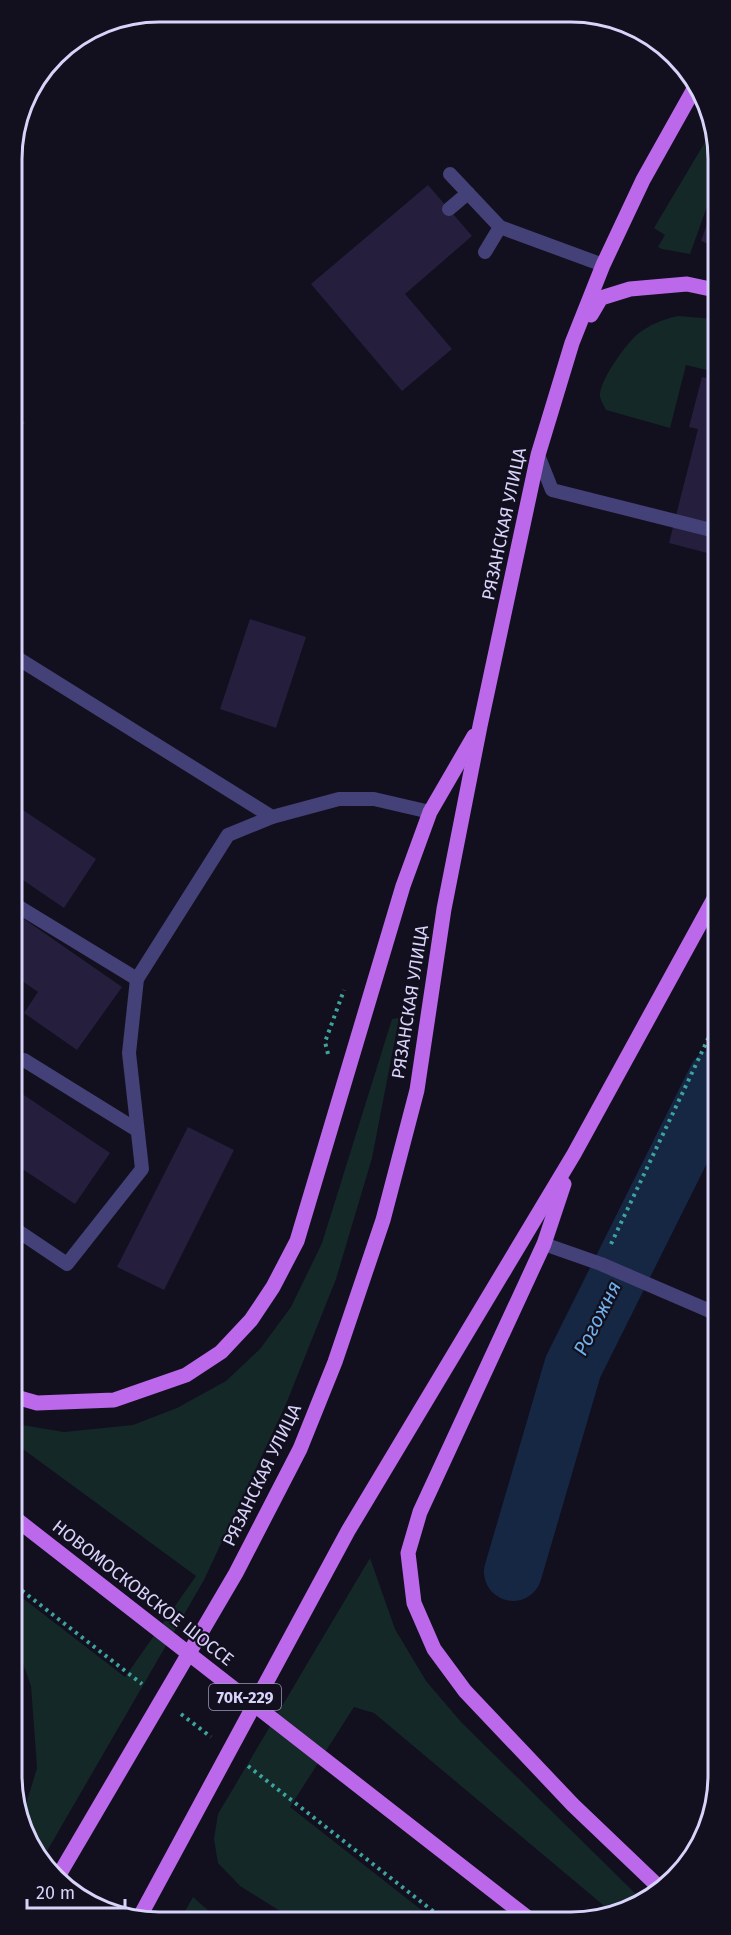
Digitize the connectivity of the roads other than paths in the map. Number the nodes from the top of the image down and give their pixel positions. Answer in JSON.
{"nodes":[{"id":1,"x":691,"y":94,"type":"edge"},
{"id":2,"x":450,"y":174,"type":"dead end"},
{"id":3,"x":468,"y":193,"type":"junction"},
{"id":4,"x":449,"y":209,"type":"dead end"},
{"id":5,"x":500,"y":227,"type":"junction"},
{"id":6,"x":484,"y":252,"type":"dead end"},
{"id":7,"x":603,"y":265,"type":"junction"},
{"id":8,"x":708,"y":289,"type":"edge"},
{"id":9,"x":572,"y":344,"type":"junction"},
{"id":10,"x":538,"y":455,"type":"junction"},
{"id":11,"x":708,"y":529,"type":"edge"},
{"id":12,"x":23,"y":661,"type":"edge"},
{"id":13,"x":480,"y":726,"type":"junction"},
{"id":14,"x":430,"y":812,"type":"junction"},
{"id":15,"x":272,"y":817,"type":"junction"},
{"id":16,"x":23,"y":909,"type":"edge"},
{"id":17,"x":708,"y":910,"type":"edge"},
{"id":18,"x":137,"y":979,"type":"junction"},
{"id":19,"x":24,"y":1060,"type":"dead end"},
{"id":20,"x":137,"y":1130,"type":"junction"},
{"id":21,"x":574,"y":1154,"type":"junction"},
{"id":22,"x":22,"y":1234,"type":"edge"},
{"id":23,"x":544,"y":1244,"type":"junction"},
{"id":24,"x":708,"y":1310,"type":"edge"},
{"id":25,"x":22,"y":1399,"type":"edge"},
{"id":26,"x":22,"y":1524,"type":"edge"},
{"id":27,"x":62,"y":1870,"type":"edge"},
{"id":28,"x":655,"y":1883,"type":"edge"},
{"id":29,"x":143,"y":1911,"type":"edge"},
{"id":30,"x":520,"y":1912,"type":"edge"}],
"edges":[{"from":1,"to":7,"type":"main road","name":"РЯЗАНСКАЯ УЛИЦА"},
{"from":2,"to":3,"type":"lane"},
{"from":3,"to":4,"type":"lane"},
{"from":3,"to":5,"type":"lane"},
{"from":5,"to":6,"type":"lane"},
{"from":5,"to":7,"type":"lane"},
{"from":7,"to":9,"type":"main road","name":"РЯЗАНСКАЯ УЛИЦА"},
{"from":8,"to":9,"type":"main road"},
{"from":9,"to":10,"type":"main road","name":"РЯЗАНСКАЯ УЛИЦА"},
{"from":10,"to":11,"type":"lane"},
{"from":10,"to":13,"type":"main road","name":"РЯЗАНСКАЯ УЛИЦА"},
{"from":12,"to":15,"type":"lane"},
{"from":13,"to":14,"type":"main road"},
{"from":13,"to":27,"type":"main road","name":"РЯЗАНСКАЯ УЛИЦА"},
{"from":14,"to":15,"type":"lane"},
{"from":14,"to":25,"type":"main road"},
{"from":15,"to":18,"type":"lane"},
{"from":16,"to":18,"type":"lane"},
{"from":17,"to":21,"type":"main road"},
{"from":18,"to":20,"type":"lane"},
{"from":19,"to":20,"type":"lane"},
{"from":20,"to":22,"type":"lane"},
{"from":21,"to":23,"type":"main road"},
{"from":21,"to":29,"type":"main road"},
{"from":23,"to":24,"type":"lane"},
{"from":23,"to":28,"type":"main road"},
{"from":26,"to":30,"type":"main road","name":"НОВОМОСКОВСКОЕ ШОССЕ","number":"70К-229"}]}
